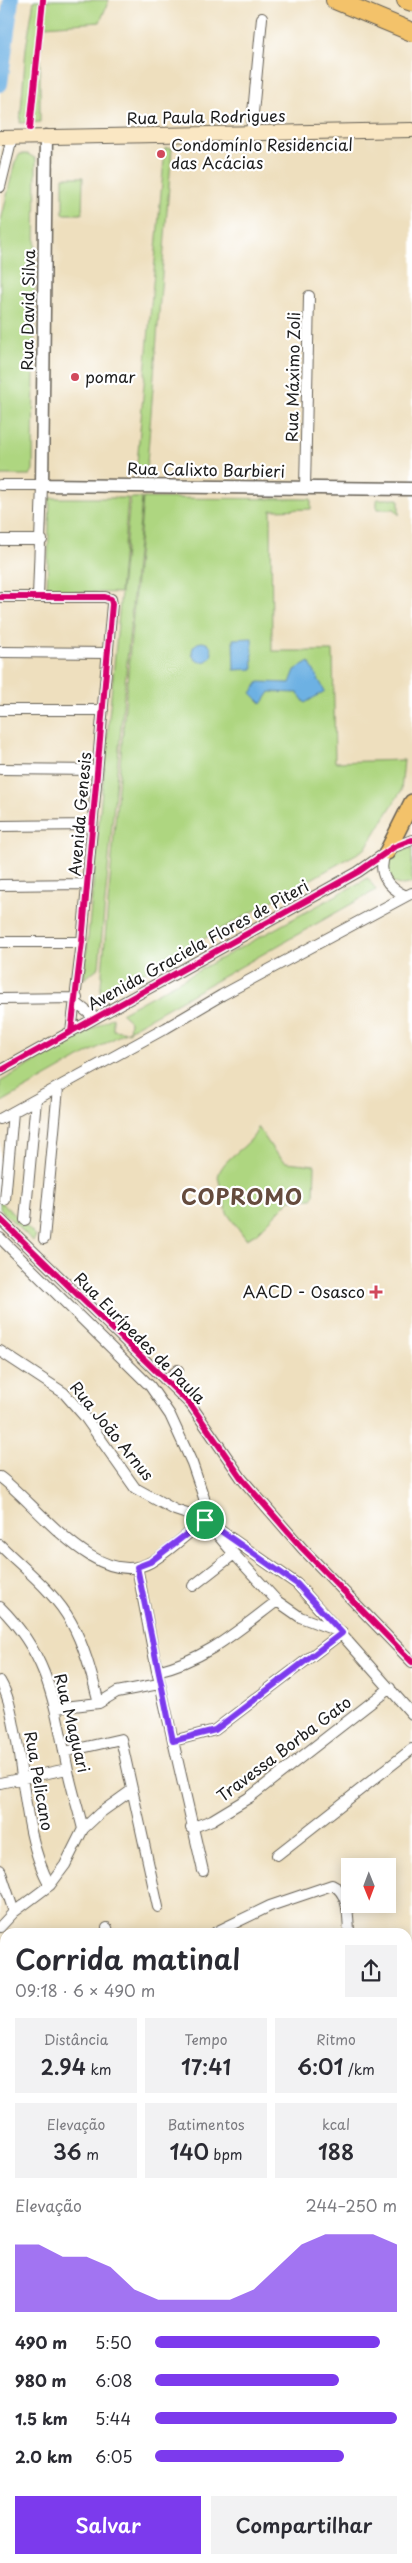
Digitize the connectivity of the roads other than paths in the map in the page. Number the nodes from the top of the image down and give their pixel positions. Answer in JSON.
{"nodes":[{"id":1,"x":335,"y":0,"type":"edge"},
{"id":2,"x":406,"y":0,"type":"edge"},
{"id":3,"x":412,"y":2,"type":"edge"},
{"id":4,"x":262,"y":18,"type":"dead end"},
{"id":5,"x":411,"y":32,"type":"edge"},
{"id":6,"x":412,"y":130,"type":"edge"},
{"id":7,"x":251,"y":134,"type":"junction"},
{"id":8,"x":46,"y":136,"type":"junction"},
{"id":9,"x":5,"y":138,"type":"edge"},
{"id":10,"x":0,"y":187,"type":"edge"},
{"id":11,"x":309,"y":296,"type":"dead end"},
{"id":12,"x":0,"y":485,"type":"edge"},
{"id":13,"x":42,"y":485,"type":"junction"},
{"id":14,"x":305,"y":488,"type":"junction"},
{"id":15,"x":412,"y":490,"type":"edge"},
{"id":16,"x":0,"y":540,"type":"edge"},
{"id":17,"x":42,"y":540,"type":"junction"},
{"id":18,"x":0,"y":597,"type":"edge"},
{"id":19,"x":38,"y":597,"type":"junction"},
{"id":20,"x":0,"y":652,"type":"edge"},
{"id":21,"x":108,"y":653,"type":"junction"},
{"id":22,"x":0,"y":710,"type":"edge"},
{"id":23,"x":103,"y":710,"type":"junction"},
{"id":24,"x":0,"y":769,"type":"edge"},
{"id":25,"x":97,"y":770,"type":"junction"},
{"id":26,"x":412,"y":802,"type":"edge"},
{"id":27,"x":92,"y":825,"type":"junction"},
{"id":28,"x":0,"y":826,"type":"edge"},
{"id":29,"x":412,"y":840,"type":"edge"},
{"id":30,"x":386,"y":852,"type":"junction"},
{"id":31,"x":358,"y":872,"type":"junction"},
{"id":32,"x":382,"y":872,"type":"junction"},
{"id":33,"x":87,"y":884,"type":"junction"},
{"id":34,"x":0,"y":885,"type":"edge"},
{"id":35,"x":409,"y":895,"type":"edge"},
{"id":36,"x":0,"y":942,"type":"edge"},
{"id":37,"x":82,"y":942,"type":"junction"},
{"id":38,"x":0,"y":999,"type":"edge"},
{"id":39,"x":76,"y":1000,"type":"junction"},
{"id":40,"x":95,"y":1018,"type":"junction"},
{"id":41,"x":71,"y":1032,"type":"junction"},
{"id":42,"x":0,"y":1072,"type":"edge"},
{"id":43,"x":58,"y":1088,"type":"junction"},
{"id":44,"x":36,"y":1100,"type":"junction"},
{"id":45,"x":13,"y":1112,"type":"junction"},
{"id":46,"x":0,"y":1119,"type":"edge"},
{"id":47,"x":5,"y":1200,"type":"dead end"},
{"id":48,"x":0,"y":1219,"type":"edge"},
{"id":49,"x":25,"y":1220,"type":"dead end"},
{"id":50,"x":0,"y":1238,"type":"edge"},
{"id":51,"x":44,"y":1240,"type":"dead end"},
{"id":52,"x":0,"y":1352,"type":"edge"},
{"id":53,"x":178,"y":1370,"type":"dead end"},
{"id":54,"x":166,"y":1380,"type":"junction"},
{"id":55,"x":0,"y":1477,"type":"edge"},
{"id":56,"x":205,"y":1520,"type":"junction"},
{"id":57,"x":0,"y":1545,"type":"edge"},
{"id":58,"x":234,"y":1554,"type":"junction"},
{"id":59,"x":137,"y":1567,"type":"junction"},
{"id":60,"x":193,"y":1586,"type":"dead end"},
{"id":61,"x":277,"y":1602,"type":"junction"},
{"id":62,"x":0,"y":1608,"type":"edge"},
{"id":63,"x":342,"y":1633,"type":"junction"},
{"id":64,"x":412,"y":1662,"type":"edge"},
{"id":65,"x":157,"y":1671,"type":"junction"},
{"id":66,"x":0,"y":1681,"type":"edge"},
{"id":67,"x":159,"y":1684,"type":"junction"},
{"id":68,"x":390,"y":1688,"type":"junction"},
{"id":69,"x":99,"y":1703,"type":"junction"},
{"id":70,"x":56,"y":1708,"type":"junction"},
{"id":71,"x":412,"y":1714,"type":"edge"},
{"id":72,"x":173,"y":1741,"type":"junction"},
{"id":73,"x":412,"y":1749,"type":"edge"},
{"id":74,"x":64,"y":1752,"type":"junction"},
{"id":75,"x":67,"y":1769,"type":"junction"},
{"id":76,"x":23,"y":1778,"type":"junction"},
{"id":77,"x":0,"y":1783,"type":"edge"},
{"id":78,"x":132,"y":1790,"type":"junction"},
{"id":79,"x":191,"y":1828,"type":"junction"},
{"id":80,"x":83,"y":1829,"type":"junction"},
{"id":81,"x":277,"y":1855,"type":"dead end"},
{"id":82,"x":0,"y":1870,"type":"edge"},
{"id":83,"x":203,"y":1871,"type":"dead end"},
{"id":84,"x":50,"y":1885,"type":"junction"},
{"id":85,"x":158,"y":1907,"type":"dead end"},
{"id":86,"x":14,"y":1912,"type":"junction"},
{"id":87,"x":3,"y":1928,"type":"edge"},
{"id":88,"x":224,"y":1928,"type":"edge"},
{"id":89,"x":348,"y":1928,"type":"edge"}],
"edges":[{"from":1,"to":5,"type":"highway"},
{"from":2,"to":3,"type":"highway"},
{"from":4,"to":7,"type":"street"},
{"from":6,"to":7,"type":"main road","name":"Rua Paula Rodrigues"},
{"from":7,"to":8,"type":"main road","name":"Rua Paula Rodrigues"},
{"from":8,"to":9,"type":"main road","name":"Rua Paula Rodrigues"},
{"from":8,"to":13,"type":"street","name":"Rua David Silva"},
{"from":9,"to":10,"type":"street"},
{"from":11,"to":14,"type":"street","name":"Rua Máximo Zoli"},
{"from":12,"to":13,"type":"street","name":"Rua Calixto Barbieri"},
{"from":13,"to":14,"type":"street","name":"Rua Calixto Barbieri"},
{"from":13,"to":17,"type":"street"},
{"from":14,"to":15,"type":"street","name":"Rua Calixto Barbieri"},
{"from":16,"to":17,"type":"street"},
{"from":17,"to":19,"type":"street"},
{"from":18,"to":19,"type":"street"},
{"from":19,"to":21,"type":"street","name":"Avenida Genesis"},
{"from":20,"to":21,"type":"street"},
{"from":21,"to":23,"type":"street","name":"Avenida Genesis"},
{"from":22,"to":23,"type":"street"},
{"from":23,"to":25,"type":"street","name":"Avenida Genesis"},
{"from":24,"to":25,"type":"street"},
{"from":25,"to":27,"type":"street","name":"Avenida Genesis"},
{"from":26,"to":30,"type":"main road"},
{"from":27,"to":28,"type":"street"},
{"from":27,"to":33,"type":"street","name":"Avenida Genesis"},
{"from":29,"to":30,"type":"street","name":"Avenida Graciela Flores de Piteri"},
{"from":30,"to":31,"type":"street","name":"Avenida Graciela Flores de Piteri"},
{"from":30,"to":32,"type":"street"},
{"from":31,"to":32,"type":"street","name":"Avenida Graciela Flores de Piteri"},
{"from":31,"to":40,"type":"street","name":"Avenida Graciela Flores de Piteri"},
{"from":32,"to":35,"type":"street"},
{"from":33,"to":34,"type":"street"},
{"from":33,"to":37,"type":"street","name":"Avenida Genesis"},
{"from":35,"to":43,"type":"street"},
{"from":36,"to":37,"type":"street"},
{"from":37,"to":39,"type":"street","name":"Avenida Genesis"},
{"from":38,"to":39,"type":"street"},
{"from":39,"to":40,"type":"street"},
{"from":39,"to":41,"type":"street","name":"Avenida Genesis"},
{"from":40,"to":41,"type":"street","name":"Avenida Graciela Flores de Piteri"},
{"from":41,"to":42,"type":"street","name":"Avenida Graciela Flores de Piteri"},
{"from":43,"to":44,"type":"street"},
{"from":43,"to":51,"type":"street"},
{"from":44,"to":45,"type":"street"},
{"from":44,"to":49,"type":"street"},
{"from":45,"to":46,"type":"street"},
{"from":45,"to":47,"type":"street"},
{"from":48,"to":54,"type":"street","name":"Rua Eurípedes de Paula"},
{"from":50,"to":56,"type":"street"},
{"from":52,"to":56,"type":"street","name":"Rua João Arnus"},
{"from":53,"to":54,"type":"street"},
{"from":54,"to":64,"type":"street","name":"Rua Eurípedes de Paula"},
{"from":55,"to":59,"type":"street"},
{"from":56,"to":58,"type":"street"},
{"from":56,"to":59,"type":"street"},
{"from":56,"to":63,"type":"street"},
{"from":57,"to":69,"type":"street"},
{"from":58,"to":60,"type":"street"},
{"from":58,"to":61,"type":"street"},
{"from":59,"to":65,"type":"street"},
{"from":61,"to":63,"type":"street"},
{"from":61,"to":65,"type":"street"},
{"from":62,"to":70,"type":"street","name":"Rua Maguari"},
{"from":63,"to":68,"type":"street"},
{"from":63,"to":72,"type":"street"},
{"from":65,"to":67,"type":"street"},
{"from":66,"to":76,"type":"street","name":"Rua Pelicano"},
{"from":67,"to":69,"type":"street"},
{"from":67,"to":72,"type":"street"},
{"from":68,"to":71,"type":"street"},
{"from":68,"to":79,"type":"street","name":"Travessa Borba Gato"},
{"from":69,"to":70,"type":"street"},
{"from":70,"to":74,"type":"street","name":"Rua Maguari"},
{"from":72,"to":79,"type":"street"},
{"from":73,"to":81,"type":"street"},
{"from":74,"to":75,"type":"street","name":"Rua Maguari"},
{"from":74,"to":78,"type":"street"},
{"from":75,"to":76,"type":"street"},
{"from":75,"to":80,"type":"street","name":"Rua Maguari"},
{"from":76,"to":77,"type":"street"},
{"from":76,"to":84,"type":"street","name":"Rua Pelicano"},
{"from":78,"to":80,"type":"street"},
{"from":78,"to":85,"type":"street"},
{"from":79,"to":83,"type":"street"},
{"from":80,"to":84,"type":"street"},
{"from":82,"to":86,"type":"street"},
{"from":84,"to":86,"type":"street"},
{"from":86,"to":87,"type":"street"},
{"from":88,"to":89,"type":"street"}]}
